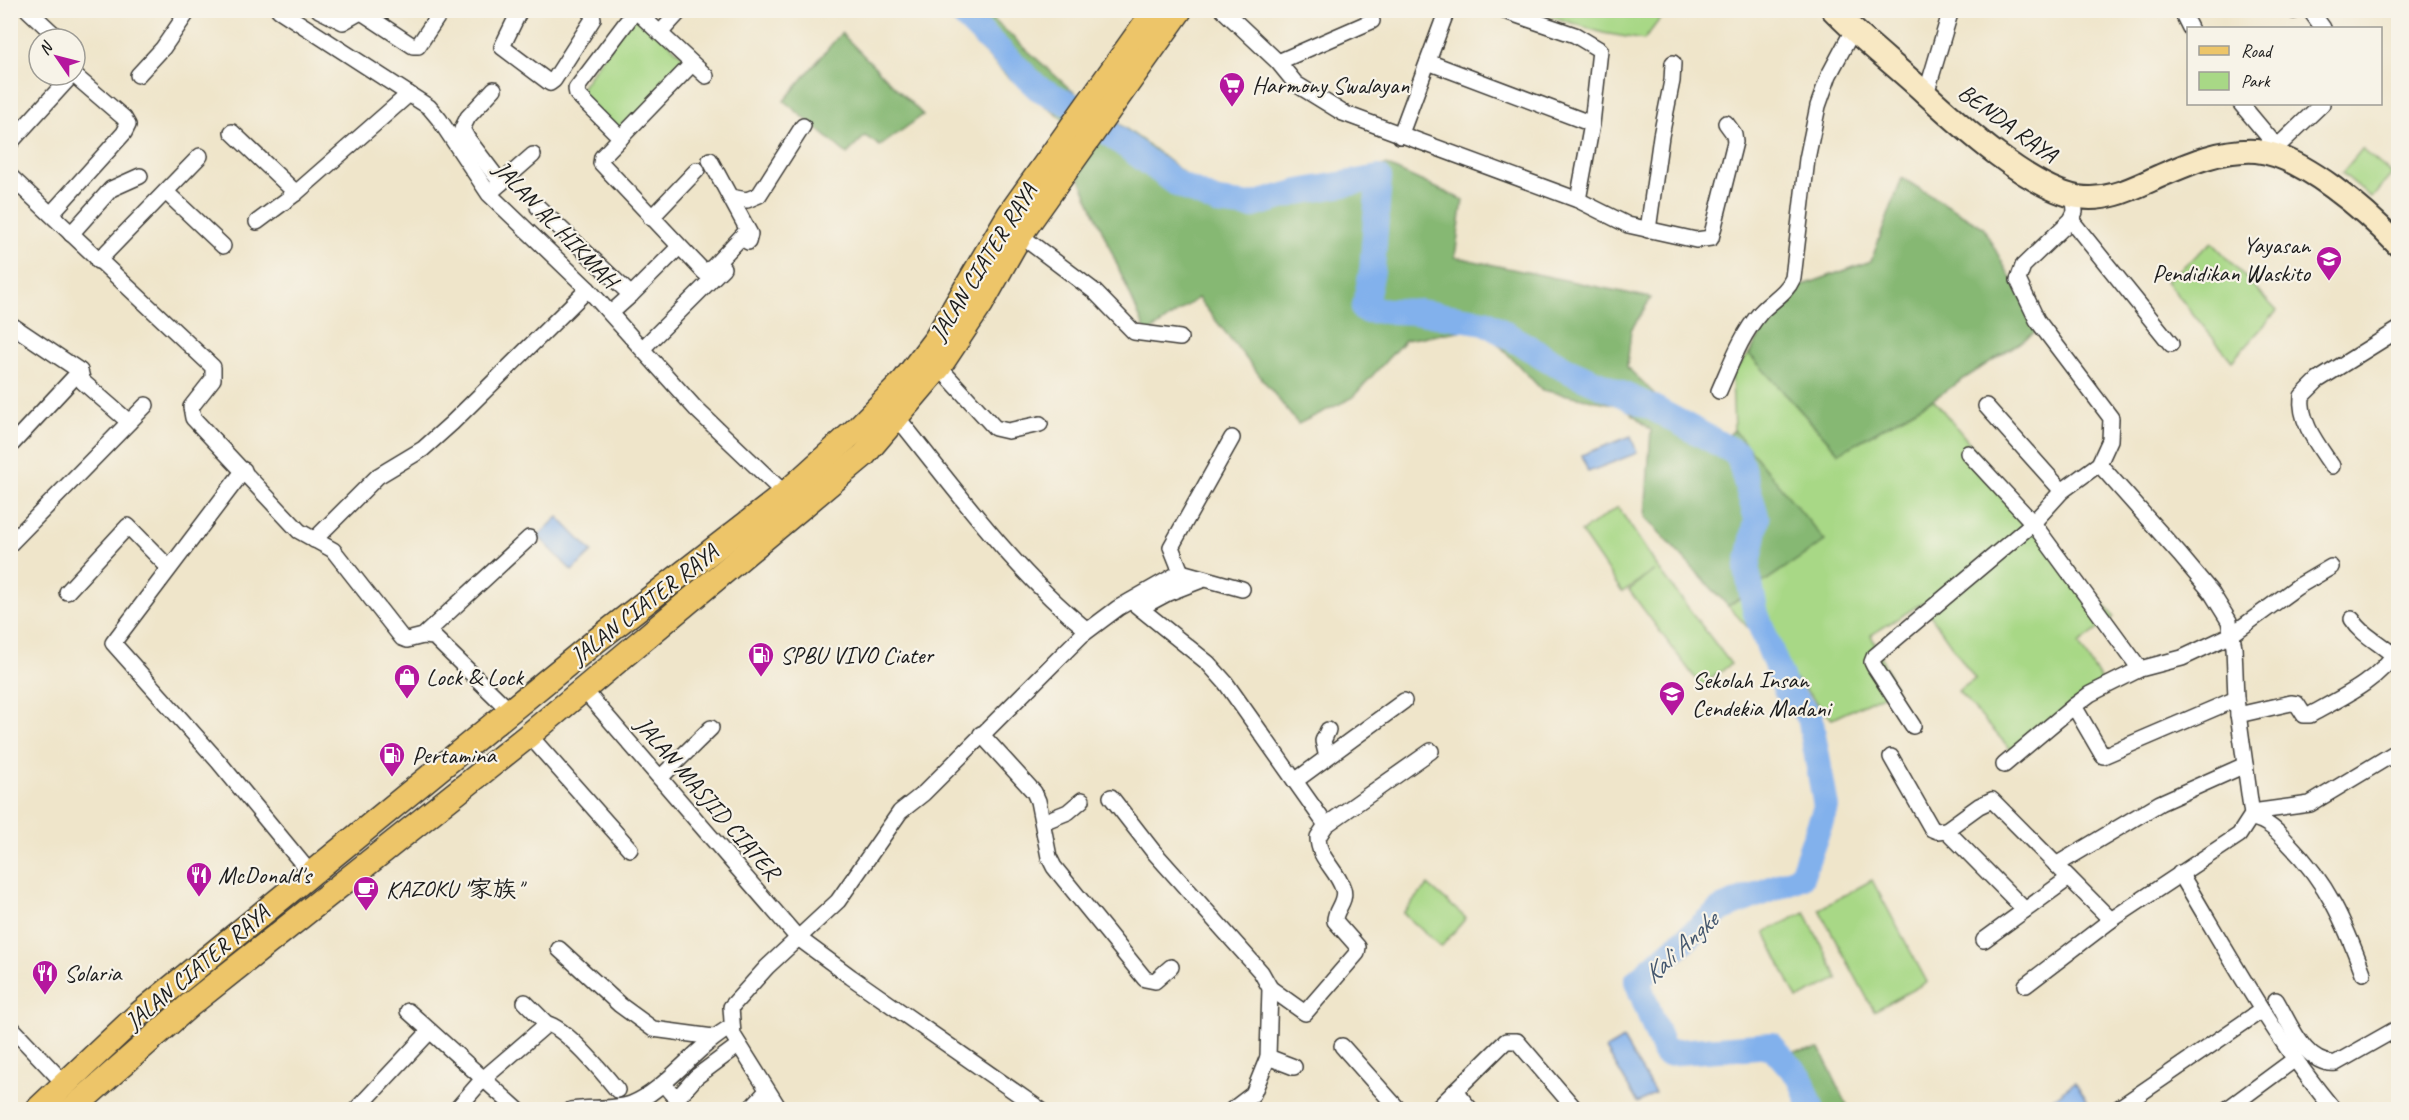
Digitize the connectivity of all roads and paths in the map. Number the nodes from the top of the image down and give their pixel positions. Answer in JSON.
{"nodes":[{"id":1,"x":28,"y":10,"type":"edge"},
{"id":2,"x":189,"y":10,"type":"edge"},
{"id":3,"x":279,"y":10,"type":"edge"},
{"id":4,"x":319,"y":10,"type":"edge"},
{"id":5,"x":442,"y":10,"type":"edge"},
{"id":6,"x":520,"y":10,"type":"edge"},
{"id":7,"x":591,"y":10,"type":"edge"},
{"id":8,"x":681,"y":10,"type":"edge"},
{"id":9,"x":1155,"y":10,"type":"edge"},
{"id":10,"x":1180,"y":10,"type":"edge"},
{"id":11,"x":1223,"y":10,"type":"edge"},
{"id":12,"x":1448,"y":10,"type":"edge"},
{"id":13,"x":1502,"y":10,"type":"edge"},
{"id":14,"x":1833,"y":10,"type":"edge"},
{"id":15,"x":1951,"y":10,"type":"edge"},
{"id":16,"x":2181,"y":10,"type":"edge"},
{"id":17,"x":2310,"y":10,"type":"edge"},
{"id":18,"x":635,"y":11,"type":"edge"},
{"id":19,"x":363,"y":12,"type":"edge"},
{"id":20,"x":1372,"y":21,"type":"dead end"},
{"id":21,"x":47,"y":27,"type":"edge"},
{"id":22,"x":2190,"y":27,"type":"edge"},
{"id":23,"x":2322,"y":27,"type":"edge"},
{"id":24,"x":1852,"y":30,"type":"junction"},
{"id":25,"x":660,"y":33,"type":"junction"},
{"id":26,"x":1278,"y":62,"type":"junction"},
{"id":27,"x":1428,"y":62,"type":"junction"},
{"id":28,"x":1673,"y":63,"type":"dead end"},
{"id":29,"x":691,"y":65,"type":"junction"},
{"id":30,"x":138,"y":75,"type":"dead end"},
{"id":31,"x":706,"y":76,"type":"dead end"},
{"id":32,"x":62,"y":87,"type":"edge"},
{"id":33,"x":87,"y":87,"type":"edge"},
{"id":34,"x":494,"y":90,"type":"dead end"},
{"id":35,"x":410,"y":94,"type":"junction"},
{"id":36,"x":1926,"y":94,"type":"junction"},
{"id":37,"x":1103,"y":100,"type":"junction"},
{"id":38,"x":2242,"y":105,"type":"edge"},
{"id":39,"x":2321,"y":105,"type":"edge"},
{"id":40,"x":1726,"y":123,"type":"dead end"},
{"id":41,"x":1592,"y":124,"type":"junction"},
{"id":42,"x":803,"y":126,"type":"dead end"},
{"id":43,"x":232,"y":132,"type":"dead end"},
{"id":44,"x":1400,"y":136,"type":"junction"},
{"id":45,"x":621,"y":138,"type":"junction"},
{"id":46,"x":1075,"y":138,"type":"junction"},
{"id":47,"x":10,"y":143,"type":"edge"},
{"id":48,"x":2275,"y":150,"type":"junction"},
{"id":49,"x":533,"y":155,"type":"dead end"},
{"id":50,"x":200,"y":156,"type":"dead end"},
{"id":51,"x":710,"y":160,"type":"dead end"},
{"id":52,"x":697,"y":170,"type":"dead end"},
{"id":53,"x":140,"y":176,"type":"dead end"},
{"id":54,"x":501,"y":183,"type":"junction"},
{"id":55,"x":14,"y":185,"type":"edge"},
{"id":56,"x":167,"y":193,"type":"junction"},
{"id":57,"x":296,"y":193,"type":"junction"},
{"id":58,"x":489,"y":194,"type":"junction"},
{"id":59,"x":2074,"y":196,"type":"junction"},
{"id":60,"x":730,"y":197,"type":"junction"},
{"id":61,"x":1578,"y":200,"type":"junction"},
{"id":62,"x":538,"y":207,"type":"dead end"},
{"id":63,"x":51,"y":214,"type":"junction"},
{"id":64,"x":651,"y":218,"type":"junction"},
{"id":65,"x":2071,"y":220,"type":"junction"},
{"id":66,"x":256,"y":222,"type":"dead end"},
{"id":67,"x":1648,"y":230,"type":"junction"},
{"id":68,"x":70,"y":234,"type":"junction"},
{"id":69,"x":744,"y":234,"type":"dead end"},
{"id":70,"x":1020,"y":235,"type":"junction"},
{"id":71,"x":2398,"y":245,"type":"edge"},
{"id":72,"x":223,"y":246,"type":"dead end"},
{"id":73,"x":679,"y":247,"type":"junction"},
{"id":74,"x":98,"y":261,"type":"junction"},
{"id":75,"x":588,"y":289,"type":"junction"},
{"id":76,"x":631,"y":295,"type":"junction"},
{"id":77,"x":611,"y":313,"type":"junction"},
{"id":78,"x":10,"y":324,"type":"edge"},
{"id":79,"x":2398,"y":330,"type":"edge"},
{"id":80,"x":2398,"y":337,"type":"edge"},
{"id":81,"x":1180,"y":338,"type":"dead end"},
{"id":82,"x":2171,"y":344,"type":"dead end"},
{"id":83,"x":643,"y":348,"type":"junction"},
{"id":84,"x":2398,"y":348,"type":"edge"},
{"id":85,"x":939,"y":367,"type":"junction"},
{"id":86,"x":80,"y":371,"type":"junction"},
{"id":87,"x":1719,"y":391,"type":"dead end"},
{"id":88,"x":146,"y":405,"type":"dead end"},
{"id":89,"x":1986,"y":406,"type":"dead end"},
{"id":90,"x":897,"y":417,"type":"junction"},
{"id":91,"x":129,"y":422,"type":"junction"},
{"id":92,"x":1040,"y":424,"type":"dead end"},
{"id":93,"x":1232,"y":438,"type":"dead end"},
{"id":94,"x":10,"y":446,"type":"edge"},
{"id":95,"x":1968,"y":453,"type":"dead end"},
{"id":96,"x":2099,"y":464,"type":"junction"},
{"id":97,"x":2332,"y":466,"type":"dead end"},
{"id":98,"x":244,"y":470,"type":"junction"},
{"id":99,"x":2062,"y":491,"type":"junction"},
{"id":100,"x":785,"y":494,"type":"junction"},
{"id":101,"x":2033,"y":523,"type":"junction"},
{"id":102,"x":529,"y":538,"type":"dead end"},
{"id":103,"x":314,"y":540,"type":"junction"},
{"id":104,"x":10,"y":544,"type":"edge"},
{"id":105,"x":2331,"y":567,"type":"dead end"},
{"id":106,"x":169,"y":568,"type":"junction"},
{"id":107,"x":1181,"y":572,"type":"junction"},
{"id":108,"x":1204,"y":579,"type":"junction"},
{"id":109,"x":1242,"y":589,"type":"dead end"},
{"id":110,"x":68,"y":592,"type":"dead end"},
{"id":111,"x":1135,"y":605,"type":"junction"},
{"id":112,"x":2352,"y":619,"type":"dead end"},
{"id":113,"x":1087,"y":630,"type":"junction"},
{"id":114,"x":2231,"y":635,"type":"junction"},
{"id":115,"x":423,"y":636,"type":"junction"},
{"id":116,"x":597,"y":640,"type":"junction"},
{"id":117,"x":2396,"y":653,"type":"edge"},
{"id":118,"x":613,"y":663,"type":"junction"},
{"id":119,"x":2140,"y":669,"type":"junction"},
{"id":120,"x":584,"y":690,"type":"junction"},
{"id":121,"x":2236,"y":699,"type":"junction"},
{"id":122,"x":1404,"y":701,"type":"dead end"},
{"id":123,"x":2074,"y":706,"type":"junction"},
{"id":124,"x":511,"y":712,"type":"junction"},
{"id":125,"x":2238,"y":715,"type":"junction"},
{"id":126,"x":1913,"y":726,"type":"dead end"},
{"id":127,"x":711,"y":728,"type":"dead end"},
{"id":128,"x":1328,"y":730,"type":"dead end"},
{"id":129,"x":981,"y":734,"type":"junction"},
{"id":130,"x":529,"y":735,"type":"junction"},
{"id":131,"x":1431,"y":751,"type":"dead end"},
{"id":132,"x":2398,"y":751,"type":"edge"},
{"id":133,"x":1327,"y":757,"type":"junction"},
{"id":134,"x":1891,"y":758,"type":"dead end"},
{"id":135,"x":2004,"y":765,"type":"dead end"},
{"id":136,"x":2245,"y":765,"type":"junction"},
{"id":137,"x":660,"y":778,"type":"junction"},
{"id":138,"x":1295,"y":781,"type":"junction"},
{"id":139,"x":1111,"y":797,"type":"dead end"},
{"id":140,"x":1082,"y":800,"type":"dead end"},
{"id":141,"x":2252,"y":815,"type":"junction"},
{"id":142,"x":379,"y":819,"type":"junction"},
{"id":143,"x":1043,"y":822,"type":"junction"},
{"id":144,"x":1326,"y":825,"type":"junction"},
{"id":145,"x":1946,"y":830,"type":"junction"},
{"id":146,"x":396,"y":842,"type":"junction"},
{"id":147,"x":630,"y":849,"type":"dead end"},
{"id":148,"x":2056,"y":865,"type":"junction"},
{"id":149,"x":2180,"y":873,"type":"junction"},
{"id":150,"x":311,"y":874,"type":"junction"},
{"id":151,"x":2069,"y":878,"type":"junction"},
{"id":152,"x":2025,"y":910,"type":"junction"},
{"id":153,"x":2111,"y":920,"type":"junction"},
{"id":154,"x":797,"y":937,"type":"junction"},
{"id":155,"x":1984,"y":940,"type":"dead end"},
{"id":156,"x":559,"y":949,"type":"dead end"},
{"id":157,"x":1171,"y":967,"type":"dead end"},
{"id":158,"x":2363,"y":972,"type":"dead end"},
{"id":159,"x":2026,"y":985,"type":"dead end"},
{"id":160,"x":1270,"y":988,"type":"junction"},
{"id":161,"x":2276,"y":1000,"type":"dead end"},
{"id":162,"x":525,"y":1002,"type":"dead end"},
{"id":163,"x":2262,"y":1010,"type":"junction"},
{"id":164,"x":408,"y":1011,"type":"dead end"},
{"id":165,"x":547,"y":1024,"type":"junction"},
{"id":166,"x":10,"y":1026,"type":"edge"},
{"id":167,"x":731,"y":1027,"type":"junction"},
{"id":168,"x":2398,"y":1028,"type":"edge"},
{"id":169,"x":430,"y":1031,"type":"junction"},
{"id":170,"x":713,"y":1037,"type":"junction"},
{"id":171,"x":739,"y":1045,"type":"junction"},
{"id":172,"x":1342,"y":1046,"type":"dead end"},
{"id":173,"x":1268,"y":1057,"type":"junction"},
{"id":174,"x":2295,"y":1059,"type":"junction"},
{"id":175,"x":1293,"y":1067,"type":"dead end"},
{"id":176,"x":483,"y":1079,"type":"junction"},
{"id":177,"x":63,"y":1082,"type":"junction"},
{"id":178,"x":667,"y":1088,"type":"dead end"},
{"id":179,"x":617,"y":1090,"type":"dead end"},
{"id":180,"x":767,"y":1091,"type":"junction"},
{"id":181,"x":1455,"y":1091,"type":"junction"},
{"id":182,"x":2332,"y":1109,"type":"edge"},
{"id":183,"x":37,"y":1110,"type":"edge"},
{"id":184,"x":71,"y":1110,"type":"edge"},
{"id":185,"x":356,"y":1110,"type":"edge"},
{"id":186,"x":456,"y":1110,"type":"edge"},
{"id":187,"x":518,"y":1110,"type":"edge"},
{"id":188,"x":571,"y":1110,"type":"edge"},
{"id":189,"x":749,"y":1110,"type":"edge"},
{"id":190,"x":780,"y":1110,"type":"edge"},
{"id":191,"x":1041,"y":1110,"type":"edge"},
{"id":192,"x":1232,"y":1110,"type":"edge"},
{"id":193,"x":1399,"y":1110,"type":"edge"},
{"id":194,"x":1436,"y":1110,"type":"edge"},
{"id":195,"x":1471,"y":1110,"type":"edge"},
{"id":196,"x":1576,"y":1110,"type":"edge"},
{"id":197,"x":2116,"y":1110,"type":"edge"},
{"id":198,"x":2226,"y":1110,"type":"edge"}],
"edges":[{"from":1,"to":21,"type":"street"},
{"from":2,"to":30,"type":"street"},
{"from":3,"to":35,"type":"street","name":"JALAN AL HIKMAH"},
{"from":4,"to":19,"type":"street"},
{"from":5,"to":19,"type":"street"},
{"from":6,"to":7,"type":"street"},
{"from":8,"to":25,"type":"street"},
{"from":9,"to":37,"type":"main road","name":"JALAN CIATER RAYA"},
{"from":10,"to":37,"type":"main road","name":"JALAN CIATER RAYA"},
{"from":11,"to":26,"type":"street"},
{"from":12,"to":27,"type":"street"},
{"from":13,"to":41,"type":"street"},
{"from":14,"to":24,"type":"street","name":"BENDA RAYA"},
{"from":15,"to":36,"type":"street"},
{"from":16,"to":22,"type":"street"},
{"from":17,"to":23,"type":"street"},
{"from":18,"to":25,"type":"street"},
{"from":18,"to":45,"type":"street"},
{"from":20,"to":26,"type":"street"},
{"from":24,"to":36,"type":"street","name":"BENDA RAYA"},
{"from":24,"to":87,"type":"street"},
{"from":25,"to":29,"type":"street"},
{"from":26,"to":44,"type":"street"},
{"from":27,"to":41,"type":"street"},
{"from":27,"to":44,"type":"street"},
{"from":28,"to":67,"type":"street"},
{"from":29,"to":31,"type":"street"},
{"from":29,"to":45,"type":"street"},
{"from":32,"to":47,"type":"street"},
{"from":33,"to":63,"type":"street"},
{"from":34,"to":54,"type":"street"},
{"from":35,"to":57,"type":"street"},
{"from":35,"to":58,"type":"street","name":"JALAN AL HIKMAH"},
{"from":36,"to":59,"type":"street","name":"BENDA RAYA"},
{"from":37,"to":46,"type":"main road","name":"JALAN CIATER RAYA"},
{"from":38,"to":48,"type":"street"},
{"from":39,"to":48,"type":"street"},
{"from":40,"to":67,"type":"street"},
{"from":41,"to":61,"type":"street"},
{"from":42,"to":60,"type":"street"},
{"from":43,"to":57,"type":"street"},
{"from":44,"to":61,"type":"street"},
{"from":45,"to":64,"type":"street"},
{"from":46,"to":70,"type":"main road","name":"JALAN CIATER RAYA"},
{"from":46,"to":100,"type":"main road","name":"JALAN CIATER RAYA"},
{"from":48,"to":59,"type":"street","name":"BENDA RAYA"},
{"from":48,"to":71,"type":"street","name":"BENDA RAYA"},
{"from":49,"to":54,"type":"street"},
{"from":50,"to":56,"type":"street"},
{"from":51,"to":60,"type":"street"},
{"from":52,"to":64,"type":"street"},
{"from":53,"to":68,"type":"street"},
{"from":54,"to":58,"type":"street"},
{"from":55,"to":63,"type":"street"},
{"from":56,"to":72,"type":"street"},
{"from":56,"to":74,"type":"street"},
{"from":57,"to":66,"type":"street"},
{"from":58,"to":75,"type":"street","name":"JALAN AL HIKMAH"},
{"from":59,"to":65,"type":"street"},
{"from":60,"to":83,"type":"street"},
{"from":61,"to":67,"type":"street"},
{"from":62,"to":76,"type":"street"},
{"from":63,"to":68,"type":"street"},
{"from":64,"to":73,"type":"street"},
{"from":65,"to":82,"type":"street"},
{"from":65,"to":96,"type":"street"},
{"from":68,"to":74,"type":"street"},
{"from":69,"to":73,"type":"street"},
{"from":70,"to":81,"type":"street"},
{"from":70,"to":85,"type":"main road","name":"JALAN CIATER RAYA"},
{"from":73,"to":76,"type":"street"},
{"from":74,"to":98,"type":"street"},
{"from":75,"to":77,"type":"street","name":"JALAN AL HIKMAH"},
{"from":75,"to":103,"type":"street"},
{"from":76,"to":77,"type":"street"},
{"from":77,"to":83,"type":"street","name":"JALAN AL HIKMAH"},
{"from":78,"to":86,"type":"street"},
{"from":79,"to":97,"type":"street"},
{"from":80,"to":84,"type":"street"},
{"from":83,"to":100,"type":"street","name":"JALAN AL HIKMAH"},
{"from":85,"to":90,"type":"main road","name":"JALAN CIATER RAYA"},
{"from":85,"to":92,"type":"street"},
{"from":86,"to":91,"type":"street"},
{"from":86,"to":94,"type":"street"},
{"from":88,"to":91,"type":"street"},
{"from":89,"to":99,"type":"street"},
{"from":90,"to":113,"type":"street"},
{"from":90,"to":118,"type":"main road","name":"JALAN CIATER RAYA"},
{"from":91,"to":104,"type":"street"},
{"from":93,"to":107,"type":"street"},
{"from":95,"to":101,"type":"street"},
{"from":96,"to":99,"type":"street"},
{"from":96,"to":114,"type":"street"},
{"from":98,"to":103,"type":"street"},
{"from":98,"to":106,"type":"street"},
{"from":99,"to":101,"type":"street"},
{"from":100,"to":116,"type":"main road","name":"JALAN CIATER RAYA"},
{"from":101,"to":119,"type":"street"},
{"from":101,"to":126,"type":"street"},
{"from":102,"to":115,"type":"street"},
{"from":103,"to":115,"type":"street"},
{"from":105,"to":114,"type":"street"},
{"from":106,"to":110,"type":"street"},
{"from":106,"to":150,"type":"street"},
{"from":107,"to":108,"type":"street"},
{"from":107,"to":111,"type":"street"},
{"from":108,"to":109,"type":"street"},
{"from":108,"to":111,"type":"street"},
{"from":111,"to":113,"type":"street"},
{"from":111,"to":138,"type":"street"},
{"from":112,"to":117,"type":"street"},
{"from":113,"to":129,"type":"street"},
{"from":114,"to":119,"type":"street"},
{"from":114,"to":121,"type":"street"},
{"from":115,"to":124,"type":"street"},
{"from":116,"to":118,"type":"main road"},
{"from":116,"to":124,"type":"main road","name":"JALAN CIATER RAYA"},
{"from":117,"to":125,"type":"street"},
{"from":118,"to":120,"type":"main road","name":"JALAN CIATER RAYA"},
{"from":119,"to":123,"type":"street"},
{"from":120,"to":130,"type":"main road","name":"JALAN CIATER RAYA"},
{"from":120,"to":137,"type":"street","name":"JALAN MASJID CIATER"},
{"from":121,"to":123,"type":"street"},
{"from":121,"to":125,"type":"street"},
{"from":122,"to":133,"type":"street"},
{"from":123,"to":135,"type":"street"},
{"from":124,"to":142,"type":"main road","name":"JALAN CIATER RAYA"},
{"from":125,"to":136,"type":"street"},
{"from":127,"to":137,"type":"street"},
{"from":128,"to":133,"type":"street"},
{"from":129,"to":143,"type":"street"},
{"from":129,"to":154,"type":"street"},
{"from":130,"to":146,"type":"main road","name":"JALAN CIATER RAYA"},
{"from":130,"to":147,"type":"street"},
{"from":131,"to":144,"type":"street"},
{"from":132,"to":141,"type":"street"},
{"from":133,"to":138,"type":"street"},
{"from":134,"to":145,"type":"street"},
{"from":136,"to":141,"type":"street"},
{"from":136,"to":148,"type":"street"},
{"from":137,"to":154,"type":"street","name":"JALAN MASJID CIATER"},
{"from":138,"to":144,"type":"street"},
{"from":139,"to":160,"type":"street"},
{"from":140,"to":143,"type":"street"},
{"from":141,"to":149,"type":"street"},
{"from":141,"to":158,"type":"street"},
{"from":142,"to":146,"type":"main road"},
{"from":142,"to":150,"type":"main road","name":"JALAN CIATER RAYA"},
{"from":143,"to":157,"type":"street"},
{"from":144,"to":160,"type":"street"},
{"from":145,"to":148,"type":"street"},
{"from":145,"to":152,"type":"street"},
{"from":146,"to":184,"type":"main road","name":"JALAN CIATER RAYA"},
{"from":148,"to":151,"type":"street"},
{"from":149,"to":153,"type":"street"},
{"from":149,"to":163,"type":"street"},
{"from":150,"to":177,"type":"main road","name":"JALAN CIATER RAYA"},
{"from":151,"to":152,"type":"street"},
{"from":151,"to":153,"type":"street"},
{"from":152,"to":155,"type":"street"},
{"from":153,"to":159,"type":"street"},
{"from":154,"to":167,"type":"street"},
{"from":154,"to":191,"type":"street","name":"JALAN MASJID CIATER"},
{"from":156,"to":170,"type":"street"},
{"from":160,"to":173,"type":"street"},
{"from":161,"to":168,"type":"street"},
{"from":162,"to":165,"type":"street"},
{"from":163,"to":174,"type":"street"},
{"from":163,"to":197,"type":"street"},
{"from":164,"to":169,"type":"street"},
{"from":165,"to":176,"type":"street"},
{"from":165,"to":179,"type":"street"},
{"from":166,"to":177,"type":"street"},
{"from":167,"to":170,"type":"street"},
{"from":167,"to":171,"type":"street"},
{"from":169,"to":176,"type":"street"},
{"from":169,"to":185,"type":"street"},
{"from":170,"to":188,"type":"street"},
{"from":171,"to":178,"type":"street"},
{"from":171,"to":180,"type":"street"},
{"from":172,"to":193,"type":"street"},
{"from":173,"to":175,"type":"street"},
{"from":173,"to":192,"type":"street"},
{"from":174,"to":182,"type":"street"},
{"from":174,"to":198,"type":"street"},
{"from":176,"to":186,"type":"street"},
{"from":176,"to":187,"type":"street"},
{"from":177,"to":183,"type":"main road","name":"JALAN CIATER RAYA"},
{"from":180,"to":189,"type":"street"},
{"from":180,"to":190,"type":"street"},
{"from":181,"to":194,"type":"street"},
{"from":181,"to":195,"type":"street"},
{"from":181,"to":196,"type":"street"}]}
